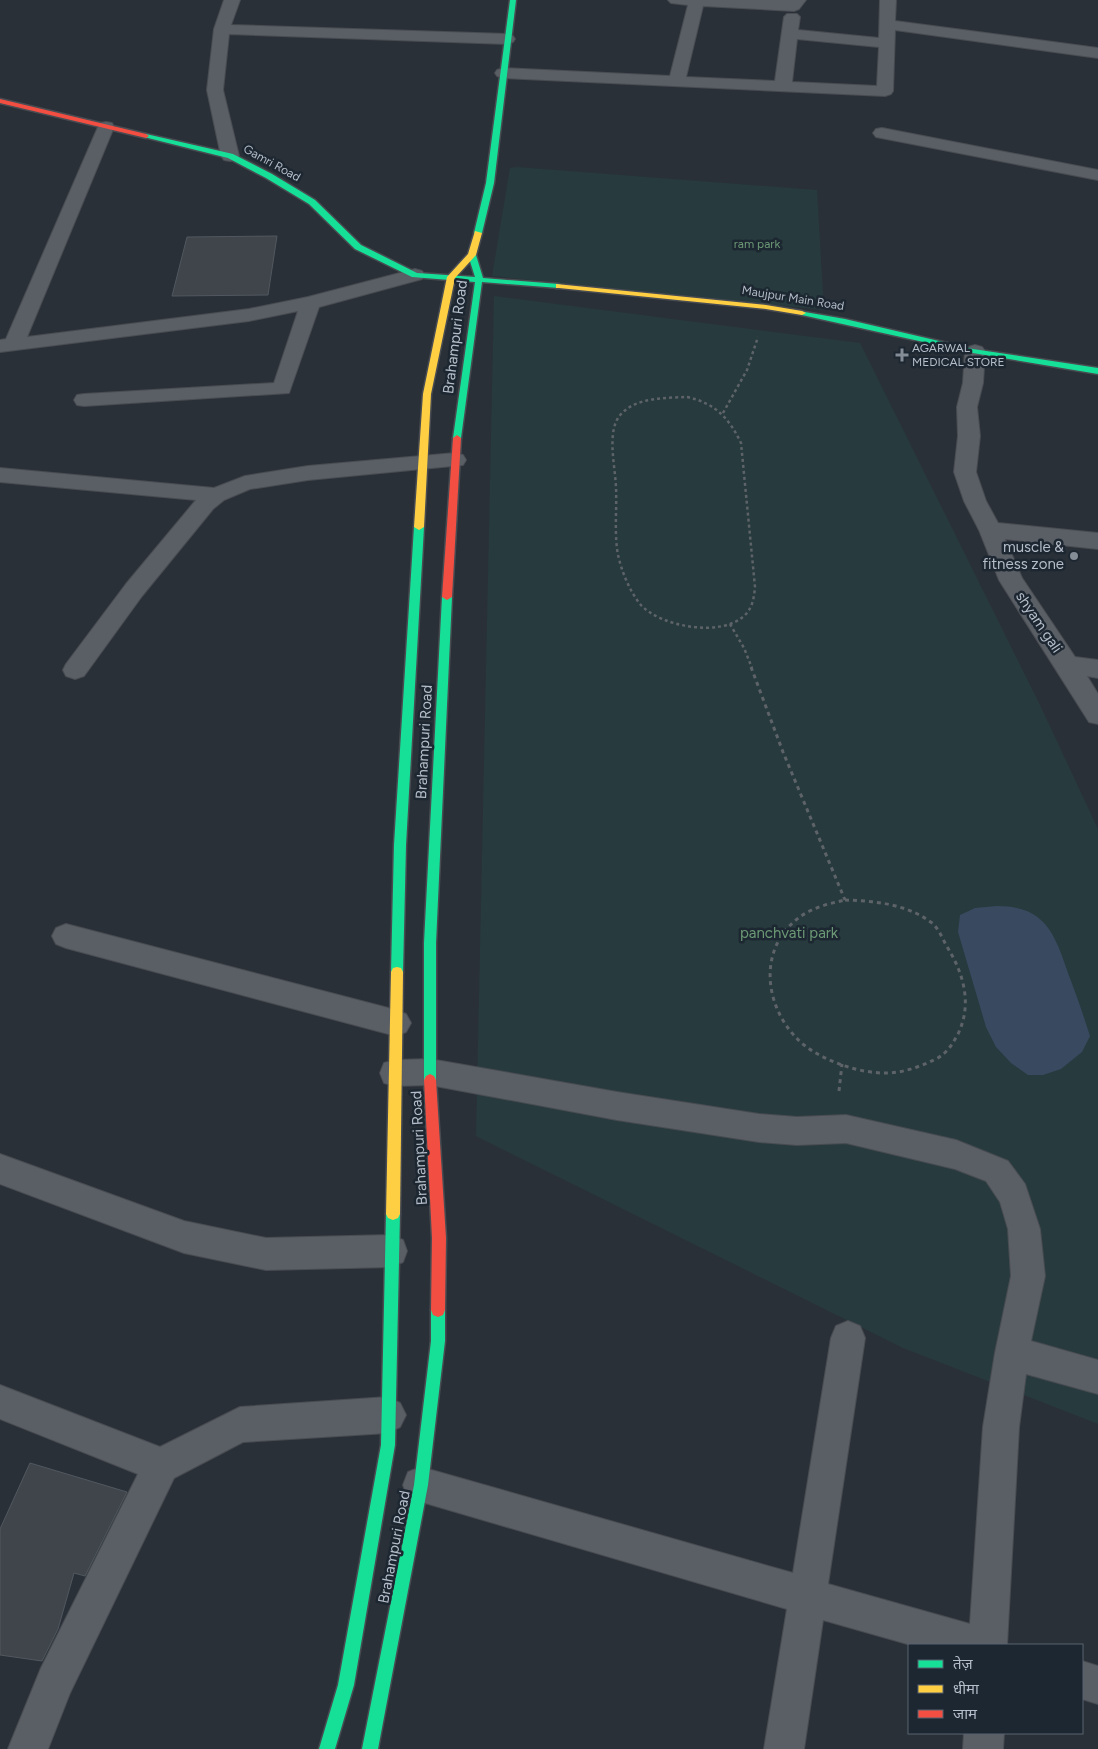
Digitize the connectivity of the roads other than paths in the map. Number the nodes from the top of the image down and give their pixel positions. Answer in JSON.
{"nodes":[{"id":1,"x":232,"y":0,"type":"edge"},
{"id":2,"x":513,"y":0,"type":"edge"},
{"id":3,"x":676,"y":0,"type":"edge"},
{"id":4,"x":888,"y":0,"type":"edge"},
{"id":5,"x":697,"y":1,"type":"edge"},
{"id":6,"x":796,"y":3,"type":"edge"},
{"id":7,"x":886,"y":24,"type":"junction"},
{"id":8,"x":222,"y":29,"type":"junction"},
{"id":9,"x":790,"y":34,"type":"junction"},
{"id":10,"x":507,"y":39,"type":"junction"},
{"id":11,"x":886,"y":43,"type":"junction"},
{"id":12,"x":1098,"y":53,"type":"edge"},
{"id":13,"x":503,"y":73,"type":"junction"},
{"id":14,"x":677,"y":81,"type":"junction"},
{"id":15,"x":783,"y":86,"type":"junction"},
{"id":16,"x":0,"y":102,"type":"edge"},
{"id":17,"x":106,"y":127,"type":"junction"},
{"id":18,"x":882,"y":133,"type":"dead end"},
{"id":19,"x":230,"y":156,"type":"junction"},
{"id":20,"x":1098,"y":175,"type":"edge"},
{"id":21,"x":472,"y":255,"type":"junction"},
{"id":22,"x":415,"y":275,"type":"junction"},
{"id":23,"x":451,"y":277,"type":"junction"},
{"id":24,"x":479,"y":279,"type":"junction"},
{"id":25,"x":310,"y":303,"type":"junction"},
{"id":26,"x":7,"y":345,"type":"edge"},
{"id":27,"x":975,"y":351,"type":"junction"},
{"id":28,"x":1098,"y":371,"type":"edge"},
{"id":29,"x":84,"y":400,"type":"dead end"},
{"id":30,"x":455,"y":460,"type":"junction"},
{"id":31,"x":423,"y":462,"type":"junction"},
{"id":32,"x":0,"y":474,"type":"edge"},
{"id":33,"x":216,"y":495,"type":"junction"},
{"id":34,"x":990,"y":530,"type":"junction"},
{"id":35,"x":1098,"y":541,"type":"edge"},
{"id":36,"x":1067,"y":665,"type":"junction"},
{"id":37,"x":1098,"y":669,"type":"edge"},
{"id":38,"x":75,"y":670,"type":"dead end"},
{"id":39,"x":1098,"y":715,"type":"edge"},
{"id":40,"x":66,"y":936,"type":"dead end"},
{"id":41,"x":396,"y":1023,"type":"junction"},
{"id":42,"x":430,"y":1072,"type":"junction"},
{"id":43,"x":395,"y":1073,"type":"junction"},
{"id":44,"x":3,"y":1176,"type":"edge"},
{"id":45,"x":391,"y":1251,"type":"junction"},
{"id":46,"x":848,"y":1338,"type":"dead end"},
{"id":47,"x":1012,"y":1353,"type":"junction"},
{"id":48,"x":1098,"y":1377,"type":"edge"},
{"id":49,"x":0,"y":1402,"type":"edge"},
{"id":50,"x":388,"y":1415,"type":"junction"},
{"id":51,"x":160,"y":1466,"type":"junction"},
{"id":52,"x":421,"y":1485,"type":"junction"},
{"id":53,"x":808,"y":1596,"type":"junction"},
{"id":54,"x":973,"y":1644,"type":"edge"},
{"id":55,"x":988,"y":1644,"type":"edge"},
{"id":56,"x":1083,"y":1680,"type":"edge"},
{"id":57,"x":1098,"y":1685,"type":"edge"},
{"id":58,"x":984,"y":1734,"type":"edge"},
{"id":59,"x":28,"y":1749,"type":"edge"},
{"id":60,"x":327,"y":1749,"type":"edge"},
{"id":61,"x":370,"y":1749,"type":"edge"},
{"id":62,"x":784,"y":1749,"type":"edge"},
{"id":63,"x":983,"y":1749,"type":"edge"}],
"edges":[{"from":1,"to":8,"type":"street"},
{"from":2,"to":10,"type":"street"},
{"from":3,"to":5,"type":"street"},
{"from":4,"to":7,"type":"street"},
{"from":5,"to":6,"type":"street"},
{"from":5,"to":14,"type":"street"},
{"from":6,"to":9,"type":"street"},
{"from":7,"to":11,"type":"street"},
{"from":7,"to":12,"type":"street"},
{"from":8,"to":10,"type":"street"},
{"from":8,"to":19,"type":"street"},
{"from":9,"to":11,"type":"street"},
{"from":9,"to":15,"type":"street"},
{"from":10,"to":13,"type":"street"},
{"from":11,"to":15,"type":"street"},
{"from":13,"to":14,"type":"street"},
{"from":13,"to":21,"type":"street"},
{"from":14,"to":15,"type":"street"},
{"from":16,"to":17,"type":"street","name":"Gamri Road"},
{"from":17,"to":19,"type":"street","name":"Gamri Road"},
{"from":17,"to":26,"type":"street"},
{"from":18,"to":20,"type":"street"},
{"from":19,"to":22,"type":"street","name":"Gamri Road"},
{"from":21,"to":23,"type":"street","name":"Brahampuri Road"},
{"from":21,"to":24,"type":"street","name":"Brahampuri Road"},
{"from":22,"to":23,"type":"street","name":"Gamri Road"},
{"from":22,"to":25,"type":"street"},
{"from":23,"to":24,"type":"street","name":"Gamri Road"},
{"from":23,"to":31,"type":"street","name":"Brahampuri Road"},
{"from":24,"to":27,"type":"street","name":"Maujpur Main Road"},
{"from":24,"to":30,"type":"street","name":"Brahampuri Road"},
{"from":25,"to":26,"type":"street"},
{"from":25,"to":29,"type":"street"},
{"from":27,"to":28,"type":"street","name":"Maujpur Main Road"},
{"from":27,"to":34,"type":"street","name":"shyam gali"},
{"from":30,"to":31,"type":"street"},
{"from":30,"to":42,"type":"street","name":"Brahampuri Road"},
{"from":31,"to":33,"type":"street"},
{"from":31,"to":41,"type":"street","name":"Brahampuri Road"},
{"from":32,"to":33,"type":"street"},
{"from":33,"to":38,"type":"street"},
{"from":34,"to":35,"type":"street"},
{"from":34,"to":36,"type":"street","name":"shyam gali"},
{"from":36,"to":37,"type":"street"},
{"from":36,"to":39,"type":"street","name":"shyam gali"},
{"from":40,"to":41,"type":"street"},
{"from":41,"to":43,"type":"street","name":"Brahampuri Road"},
{"from":42,"to":43,"type":"street"},
{"from":42,"to":47,"type":"street"},
{"from":42,"to":52,"type":"street","name":"Brahampuri Road"},
{"from":43,"to":45,"type":"street","name":"Brahampuri Road"},
{"from":44,"to":45,"type":"street"},
{"from":45,"to":50,"type":"street","name":"Brahampuri Road"},
{"from":46,"to":53,"type":"street"},
{"from":47,"to":48,"type":"street"},
{"from":47,"to":55,"type":"street"},
{"from":49,"to":51,"type":"street"},
{"from":50,"to":51,"type":"street"},
{"from":50,"to":60,"type":"street","name":"Brahampuri Road"},
{"from":51,"to":59,"type":"street"},
{"from":52,"to":53,"type":"street"},
{"from":52,"to":61,"type":"street","name":"Brahampuri Road"},
{"from":53,"to":54,"type":"street"},
{"from":53,"to":62,"type":"street"},
{"from":56,"to":57,"type":"street"},
{"from":58,"to":63,"type":"street"}]}
